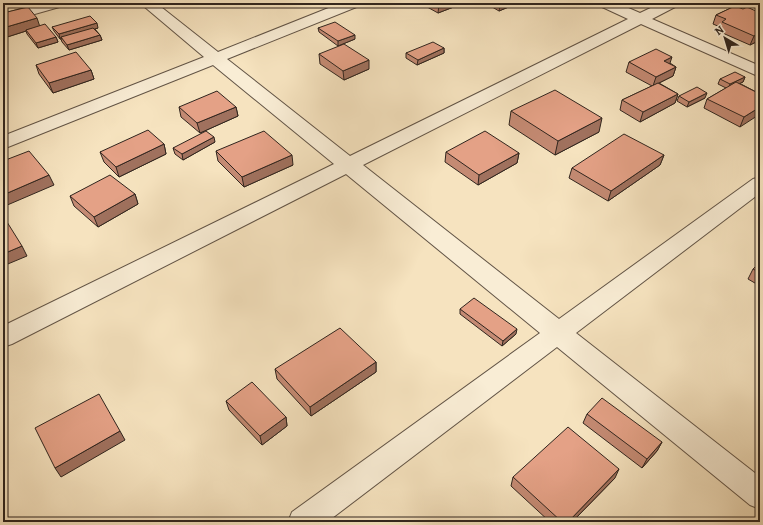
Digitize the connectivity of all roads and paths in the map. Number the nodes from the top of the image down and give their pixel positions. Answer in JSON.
{"nodes":[{"id":1,"x":58,"y":3,"type":"edge"},
{"id":2,"x":147,"y":3,"type":"edge"},
{"id":3,"x":354,"y":3,"type":"edge"},
{"id":4,"x":605,"y":3,"type":"edge"},
{"id":5,"x":672,"y":3,"type":"edge"},
{"id":6,"x":639,"y":18,"type":"junction"},
{"id":7,"x":3,"y":19,"type":"edge"},
{"id":8,"x":216,"y":58,"type":"junction"},
{"id":9,"x":760,"y":72,"type":"edge"},
{"id":10,"x":3,"y":143,"type":"edge"},
{"id":11,"x":349,"y":165,"type":"junction"},
{"id":12,"x":760,"y":183,"type":"edge"},
{"id":13,"x":558,"y":333,"type":"junction"},
{"id":14,"x":3,"y":337,"type":"edge"},
{"id":15,"x":760,"y":495,"type":"edge"},
{"id":16,"x":303,"y":522,"type":"edge"}],
"edges":[{"from":1,"to":7,"type":"street"},
{"from":2,"to":8,"type":"street"},
{"from":3,"to":8,"type":"street"},
{"from":4,"to":6,"type":"street"},
{"from":5,"to":6,"type":"street"},
{"from":6,"to":9,"type":"street"},
{"from":6,"to":11,"type":"street"},
{"from":8,"to":10,"type":"street"},
{"from":8,"to":11,"type":"street"},
{"from":11,"to":13,"type":"street"},
{"from":11,"to":14,"type":"street"},
{"from":12,"to":13,"type":"street"},
{"from":13,"to":15,"type":"street"},
{"from":13,"to":16,"type":"street"}]}
